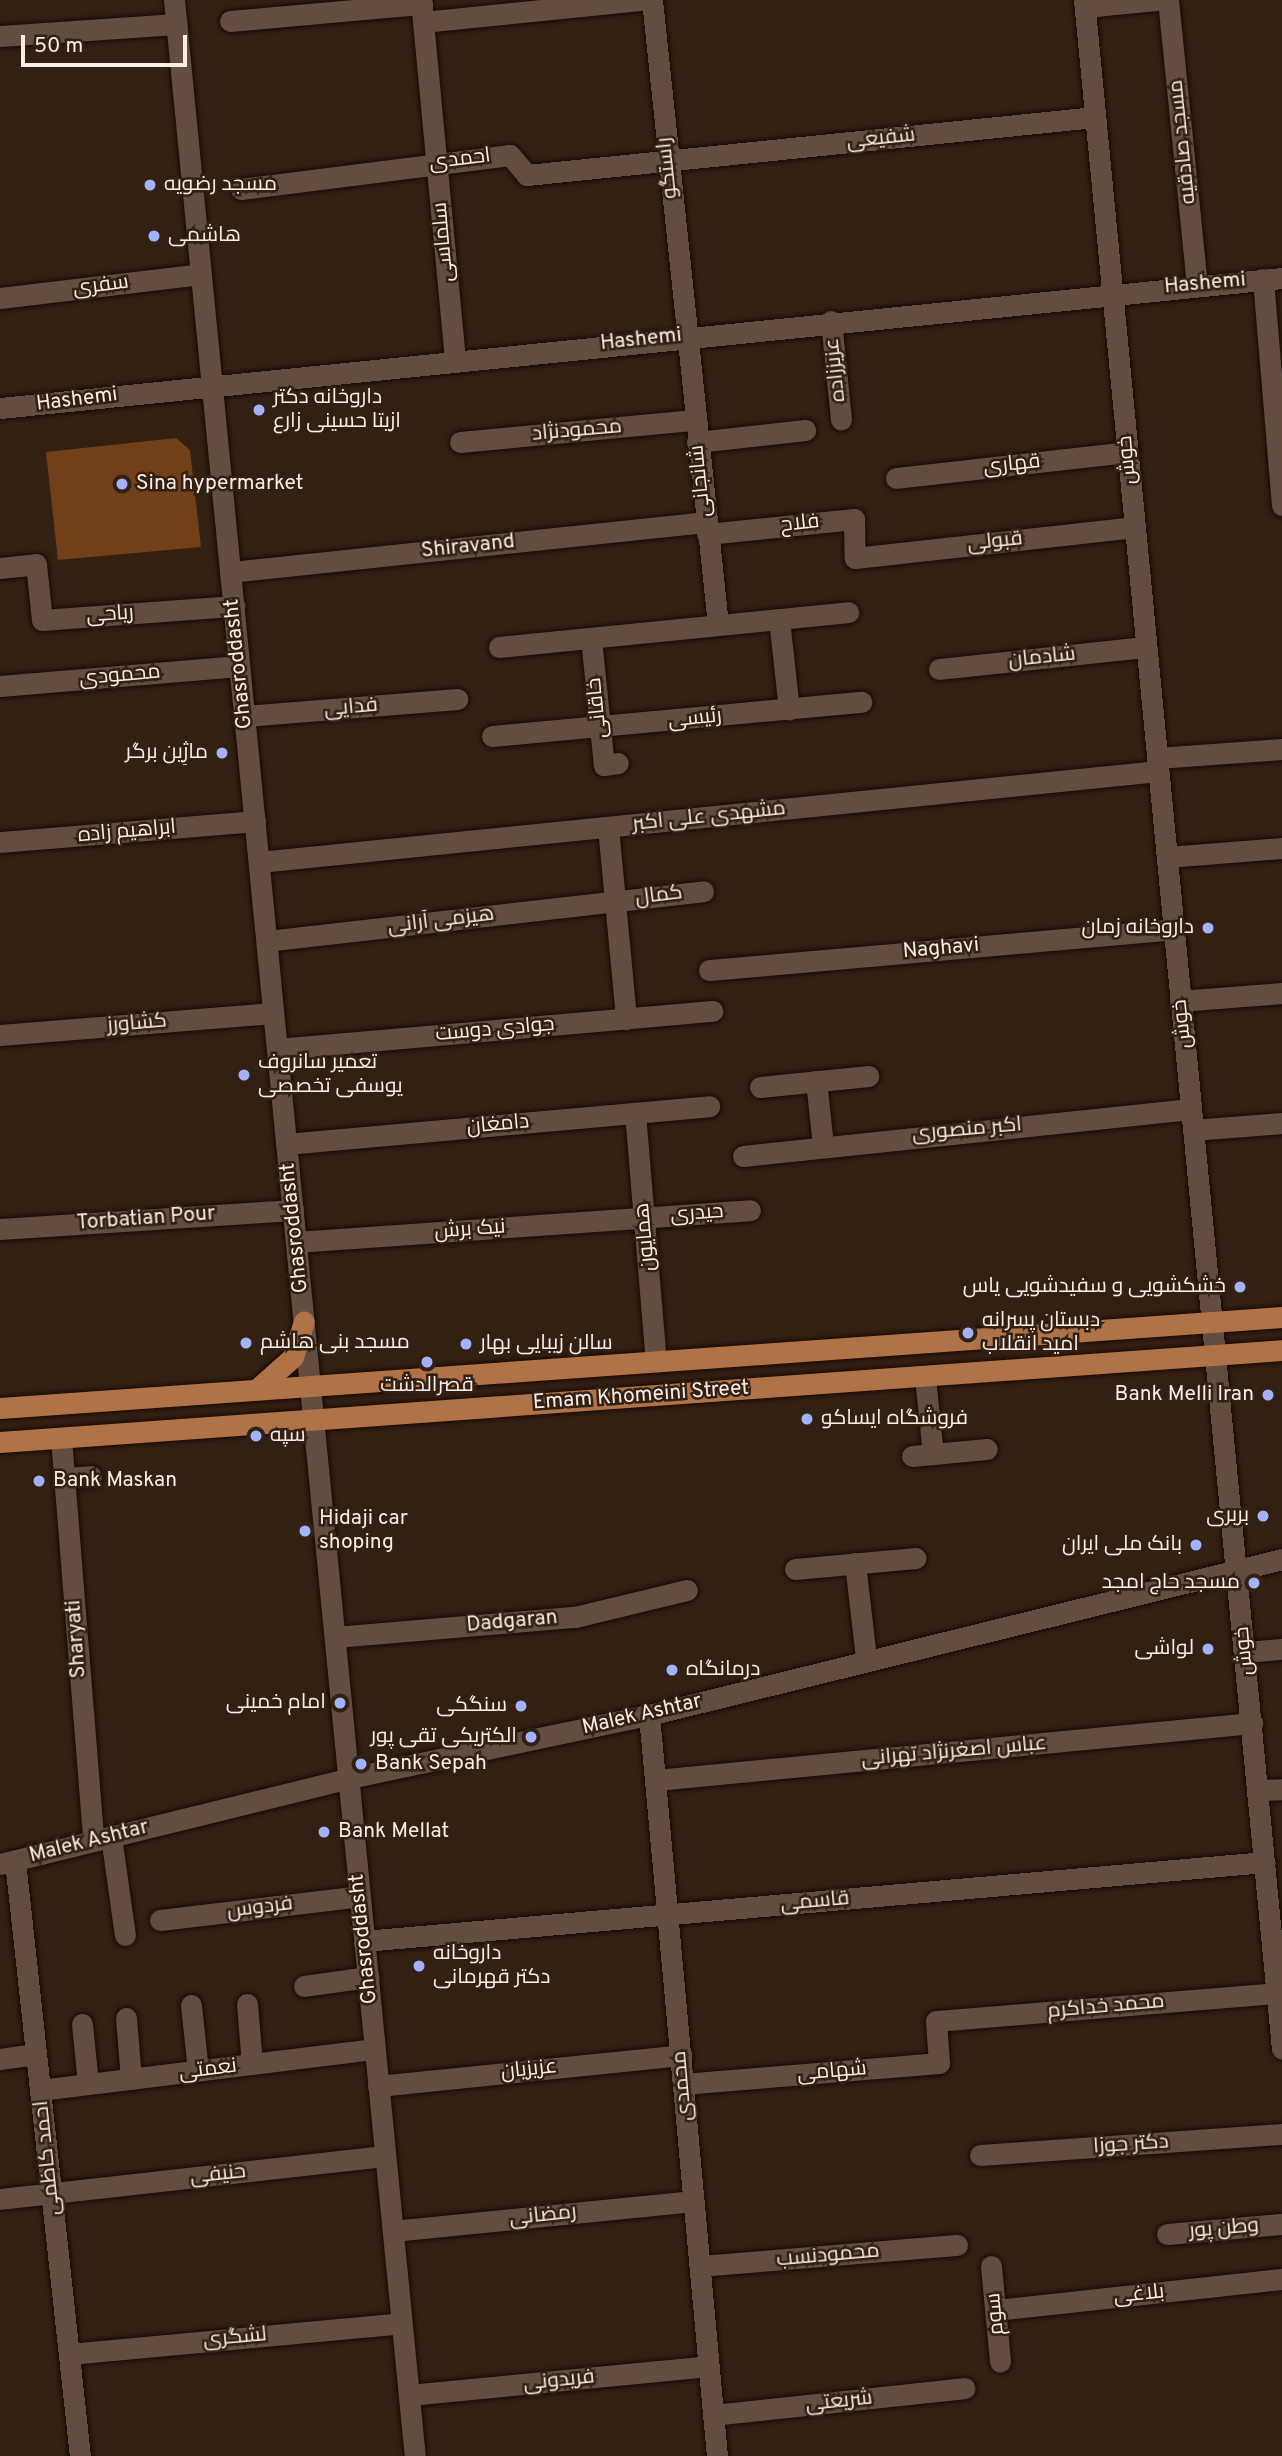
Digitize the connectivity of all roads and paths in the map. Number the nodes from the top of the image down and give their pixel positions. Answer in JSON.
{"nodes":[{"id":1,"x":174,"y":0,"type":"edge"},
{"id":2,"x":639,"y":0,"type":"edge"},
{"id":3,"x":652,"y":0,"type":"edge"},
{"id":4,"x":1156,"y":0,"type":"edge"},
{"id":5,"x":1168,"y":0,"type":"edge"},
{"id":6,"x":1084,"y":3,"type":"edge"},
{"id":7,"x":422,"y":9,"type":"edge"},
{"id":8,"x":230,"y":21,"type":"dead end"},
{"id":9,"x":177,"y":24,"type":"junction"},
{"id":10,"x":0,"y":36,"type":"edge"},
{"id":11,"x":1095,"y":117,"type":"junction"},
{"id":12,"x":668,"y":160,"type":"junction"},
{"id":13,"x":437,"y":163,"type":"junction"},
{"id":14,"x":241,"y":189,"type":"dead end"},
{"id":15,"x":201,"y":274,"type":"junction"},
{"id":16,"x":1272,"y":279,"type":"edge"},
{"id":17,"x":1197,"y":285,"type":"junction"},
{"id":18,"x":1112,"y":292,"type":"junction"},
{"id":19,"x":0,"y":298,"type":"edge"},
{"id":20,"x":831,"y":321,"type":"junction"},
{"id":21,"x":685,"y":336,"type":"junction"},
{"id":22,"x":455,"y":359,"type":"junction"},
{"id":23,"x":211,"y":384,"type":"junction"},
{"id":24,"x":0,"y":408,"type":"edge"},
{"id":25,"x":841,"y":419,"type":"dead end"},
{"id":26,"x":694,"y":420,"type":"junction"},
{"id":27,"x":805,"y":430,"type":"dead end"},
{"id":28,"x":460,"y":442,"type":"dead end"},
{"id":29,"x":697,"y":442,"type":"junction"},
{"id":30,"x":1128,"y":452,"type":"junction"},
{"id":31,"x":895,"y":478,"type":"dead end"},
{"id":32,"x":1282,"y":505,"type":"edge"},
{"id":33,"x":1135,"y":527,"type":"junction"},
{"id":34,"x":706,"y":528,"type":"junction"},
{"id":35,"x":855,"y":558,"type":"joint"},
{"id":36,"x":0,"y":568,"type":"edge"},
{"id":37,"x":230,"y":572,"type":"junction"},
{"id":38,"x":234,"y":606,"type":"junction"},
{"id":39,"x":848,"y":612,"type":"dead end"},
{"id":40,"x":779,"y":619,"type":"junction"},
{"id":41,"x":718,"y":625,"type":"junction"},
{"id":42,"x":591,"y":638,"type":"junction"},
{"id":43,"x":499,"y":647,"type":"dead end"},
{"id":44,"x":1146,"y":647,"type":"junction"},
{"id":45,"x":239,"y":666,"type":"junction"},
{"id":46,"x":939,"y":669,"type":"dead end"},
{"id":47,"x":0,"y":686,"type":"edge"},
{"id":48,"x":457,"y":699,"type":"dead end"},
{"id":49,"x":862,"y":702,"type":"dead end"},
{"id":50,"x":789,"y":709,"type":"junction"},
{"id":51,"x":244,"y":716,"type":"junction"},
{"id":52,"x":600,"y":728,"type":"junction"},
{"id":53,"x":492,"y":736,"type":"dead end"},
{"id":54,"x":1282,"y":749,"type":"edge"},
{"id":55,"x":618,"y":763,"type":"dead end"},
{"id":56,"x":1158,"y":764,"type":"junction"},
{"id":57,"x":255,"y":821,"type":"junction"},
{"id":58,"x":608,"y":827,"type":"junction"},
{"id":59,"x":0,"y":842,"type":"edge"},
{"id":60,"x":1282,"y":848,"type":"edge"},
{"id":61,"x":1167,"y":857,"type":"junction"},
{"id":62,"x":259,"y":862,"type":"junction"},
{"id":63,"x":703,"y":891,"type":"dead end"},
{"id":64,"x":615,"y":901,"type":"junction"},
{"id":65,"x":1174,"y":929,"type":"junction"},
{"id":66,"x":267,"y":941,"type":"junction"},
{"id":67,"x":709,"y":970,"type":"dead end"},
{"id":68,"x":1282,"y":993,"type":"edge"},
{"id":69,"x":1180,"y":1001,"type":"junction"},
{"id":70,"x":712,"y":1011,"type":"dead end"},
{"id":71,"x":274,"y":1013,"type":"junction"},
{"id":72,"x":626,"y":1019,"type":"junction"},
{"id":73,"x":0,"y":1035,"type":"edge"},
{"id":74,"x":277,"y":1049,"type":"junction"},
{"id":75,"x":868,"y":1076,"type":"dead end"},
{"id":76,"x":816,"y":1081,"type":"junction"},
{"id":77,"x":760,"y":1087,"type":"dead end"},
{"id":78,"x":709,"y":1106,"type":"dead end"},
{"id":79,"x":635,"y":1113,"type":"junction"},
{"id":80,"x":1192,"y":1119,"type":"junction"},
{"id":81,"x":1282,"y":1123,"type":"edge"},
{"id":82,"x":286,"y":1144,"type":"junction"},
{"id":83,"x":823,"y":1145,"type":"junction"},
{"id":84,"x":743,"y":1156,"type":"dead end"},
{"id":85,"x":293,"y":1210,"type":"junction"},
{"id":86,"x":750,"y":1210,"type":"dead end"},
{"id":87,"x":644,"y":1218,"type":"junction"},
{"id":88,"x":0,"y":1229,"type":"edge"},
{"id":89,"x":296,"y":1242,"type":"junction"},
{"id":90,"x":1282,"y":1317,"type":"edge"},
{"id":91,"x":1212,"y":1321,"type":"junction"},
{"id":92,"x":304,"y":1322,"type":"junction"},
{"id":93,"x":1282,"y":1349,"type":"edge"},
{"id":94,"x":1217,"y":1354,"type":"junction"},
{"id":95,"x":656,"y":1361,"type":"junction"},
{"id":96,"x":925,"y":1377,"type":"junction"},
{"id":97,"x":310,"y":1385,"type":"junction"},
{"id":98,"x":256,"y":1390,"type":"junction"},
{"id":99,"x":0,"y":1408,"type":"edge"},
{"id":100,"x":314,"y":1420,"type":"junction"},
{"id":101,"x":61,"y":1438,"type":"junction"},
{"id":102,"x":0,"y":1442,"type":"edge"},
{"id":103,"x":988,"y":1449,"type":"dead end"},
{"id":104,"x":91,"y":1476,"type":"dead end"},
{"id":105,"x":64,"y":1478,"type":"junction"},
{"id":106,"x":915,"y":1558,"type":"dead end"},
{"id":107,"x":1282,"y":1559,"type":"edge"},
{"id":108,"x":855,"y":1563,"type":"junction"},
{"id":109,"x":795,"y":1569,"type":"dead end"},
{"id":110,"x":1237,"y":1570,"type":"junction"},
{"id":111,"x":687,"y":1590,"type":"dead end"},
{"id":112,"x":335,"y":1637,"type":"junction"},
{"id":113,"x":1282,"y":1649,"type":"edge"},
{"id":114,"x":1245,"y":1652,"type":"junction"},
{"id":115,"x":866,"y":1658,"type":"junction"},
{"id":116,"x":649,"y":1716,"type":"junction"},
{"id":117,"x":1252,"y":1723,"type":"junction"},
{"id":118,"x":349,"y":1778,"type":"junction"},
{"id":119,"x":656,"y":1780,"type":"junction"},
{"id":120,"x":1282,"y":1789,"type":"edge"},
{"id":121,"x":1258,"y":1790,"type":"junction"},
{"id":122,"x":102,"y":1838,"type":"junction"},
{"id":123,"x":7,"y":1862,"type":"edge"},
{"id":124,"x":1265,"y":1862,"type":"junction"},
{"id":125,"x":360,"y":1896,"type":"junction"},
{"id":126,"x":668,"y":1915,"type":"junction"},
{"id":127,"x":160,"y":1920,"type":"dead end"},
{"id":128,"x":125,"y":1935,"type":"dead end"},
{"id":129,"x":364,"y":1941,"type":"junction"},
{"id":130,"x":1277,"y":1948,"type":"edge"},
{"id":131,"x":368,"y":1977,"type":"junction"},
{"id":132,"x":304,"y":1986,"type":"dead end"},
{"id":133,"x":1277,"y":1993,"type":"junction"},
{"id":134,"x":247,"y":2004,"type":"dead end"},
{"id":135,"x":191,"y":2005,"type":"dead end"},
{"id":136,"x":126,"y":2018,"type":"dead end"},
{"id":137,"x":936,"y":2021,"type":"joint"},
{"id":138,"x":82,"y":2024,"type":"dead end"},
{"id":139,"x":1282,"y":2048,"type":"edge"},
{"id":140,"x":375,"y":2049,"type":"junction"},
{"id":141,"x":36,"y":2054,"type":"junction"},
{"id":142,"x":681,"y":2055,"type":"junction"},
{"id":143,"x":0,"y":2059,"type":"edge"},
{"id":144,"x":252,"y":2064,"type":"junction"},
{"id":145,"x":198,"y":2071,"type":"junction"},
{"id":146,"x":131,"y":2079,"type":"junction"},
{"id":147,"x":88,"y":2084,"type":"junction"},
{"id":148,"x":683,"y":2084,"type":"junction"},
{"id":149,"x":378,"y":2086,"type":"junction"},
{"id":150,"x":40,"y":2090,"type":"junction"},
{"id":151,"x":1282,"y":2134,"type":"edge"},
{"id":152,"x":980,"y":2155,"type":"dead end"},
{"id":153,"x":385,"y":2156,"type":"junction"},
{"id":154,"x":52,"y":2193,"type":"junction"},
{"id":155,"x":0,"y":2199,"type":"edge"},
{"id":156,"x":694,"y":2201,"type":"junction"},
{"id":157,"x":1282,"y":2224,"type":"edge"},
{"id":158,"x":393,"y":2231,"type":"junction"},
{"id":159,"x":1167,"y":2234,"type":"dead end"},
{"id":160,"x":957,"y":2245,"type":"dead end"},
{"id":161,"x":699,"y":2266,"type":"junction"},
{"id":162,"x":991,"y":2266,"type":"dead end"},
{"id":163,"x":1282,"y":2279,"type":"edge"},
{"id":164,"x":996,"y":2310,"type":"junction"},
{"id":165,"x":402,"y":2323,"type":"junction"},
{"id":166,"x":69,"y":2354,"type":"junction"},
{"id":167,"x":1000,"y":2362,"type":"dead end"},
{"id":168,"x":709,"y":2366,"type":"junction"},
{"id":169,"x":965,"y":2388,"type":"dead end"},
{"id":170,"x":409,"y":2395,"type":"junction"},
{"id":171,"x":713,"y":2416,"type":"junction"},
{"id":172,"x":80,"y":2456,"type":"edge"},
{"id":173,"x":415,"y":2456,"type":"edge"},
{"id":174,"x":717,"y":2456,"type":"edge"}],
"edges":[{"from":1,"to":9,"type":"street","name":"Ghasroddasht"},
{"from":2,"to":7,"type":"street"},
{"from":3,"to":12,"type":"street","name":"راستگو"},
{"from":4,"to":6,"type":"street"},
{"from":5,"to":17,"type":"street","name":"مسجد صادقیه"},
{"from":6,"to":11,"type":"street","name":"خوش"},
{"from":7,"to":8,"type":"street"},
{"from":7,"to":13,"type":"street","name":"سلماسی"},
{"from":9,"to":10,"type":"street"},
{"from":9,"to":15,"type":"street","name":"Ghasroddasht"},
{"from":11,"to":12,"type":"street","name":"شفیعی"},
{"from":11,"to":18,"type":"street","name":"خوش"},
{"from":12,"to":13,"type":"street","name":"احمدی"},
{"from":12,"to":21,"type":"street","name":"راستگو"},
{"from":13,"to":14,"type":"street","name":"احمدی"},
{"from":13,"to":22,"type":"street","name":"سلماسی"},
{"from":15,"to":19,"type":"street","name":"سفری"},
{"from":15,"to":23,"type":"street","name":"Ghasroddasht"},
{"from":16,"to":17,"type":"street","name":"Hashemi"},
{"from":16,"to":32,"type":"street"},
{"from":17,"to":18,"type":"street","name":"Hashemi"},
{"from":18,"to":20,"type":"street","name":"Hashemi"},
{"from":18,"to":30,"type":"street","name":"خوش"},
{"from":20,"to":21,"type":"street","name":"Hashemi"},
{"from":20,"to":25,"type":"street","name":"عزیززاده"},
{"from":21,"to":22,"type":"street","name":"Hashemi"},
{"from":21,"to":26,"type":"street","name":"شانجانی"},
{"from":22,"to":23,"type":"street","name":"Hashemi"},
{"from":23,"to":24,"type":"street","name":"Hashemi"},
{"from":23,"to":37,"type":"street","name":"Ghasroddasht"},
{"from":26,"to":28,"type":"street","name":"محمودنژاد"},
{"from":26,"to":29,"type":"street","name":"شانجانی"},
{"from":27,"to":29,"type":"street"},
{"from":29,"to":34,"type":"street","name":"شانجانی"},
{"from":30,"to":31,"type":"street","name":"قهاری"},
{"from":30,"to":33,"type":"street","name":"خوش"},
{"from":33,"to":35,"type":"street","name":"قبولی"},
{"from":33,"to":44,"type":"street","name":"خوش"},
{"from":34,"to":35,"type":"street","name":"فلاح"},
{"from":34,"to":37,"type":"street","name":"Shiravand"},
{"from":34,"to":41,"type":"street","name":"شانجانی"},
{"from":36,"to":38,"type":"street","name":"ریاحی"},
{"from":37,"to":38,"type":"street","name":"Ghasroddasht"},
{"from":38,"to":45,"type":"street","name":"Ghasroddasht"},
{"from":39,"to":40,"type":"street"},
{"from":40,"to":41,"type":"street"},
{"from":40,"to":50,"type":"street"},
{"from":41,"to":42,"type":"street"},
{"from":42,"to":43,"type":"street"},
{"from":42,"to":52,"type":"street","name":"خاقانی"},
{"from":44,"to":46,"type":"street","name":"شادمان"},
{"from":44,"to":56,"type":"street","name":"خوش"},
{"from":45,"to":47,"type":"street","name":"محمودی"},
{"from":45,"to":51,"type":"street","name":"Ghasroddasht"},
{"from":48,"to":51,"type":"street","name":"فدایی"},
{"from":49,"to":50,"type":"street","name":"رئیسی"},
{"from":50,"to":52,"type":"street","name":"رئیسی"},
{"from":51,"to":57,"type":"street","name":"Ghasroddasht"},
{"from":52,"to":53,"type":"street","name":"رئیسی"},
{"from":52,"to":55,"type":"street","name":"خاقانی"},
{"from":54,"to":56,"type":"street","name":"مشهدی علی اکبر"},
{"from":56,"to":58,"type":"street","name":"مشهدی علی اکبر"},
{"from":56,"to":61,"type":"street","name":"خوش"},
{"from":57,"to":59,"type":"street","name":"ابراهیم زاده"},
{"from":57,"to":62,"type":"street","name":"Ghasroddasht"},
{"from":58,"to":62,"type":"street","name":"مشهدی علی اکبر"},
{"from":58,"to":64,"type":"street"},
{"from":60,"to":61,"type":"street"},
{"from":61,"to":65,"type":"street","name":"خوش"},
{"from":62,"to":66,"type":"street","name":"Ghasroddasht"},
{"from":63,"to":64,"type":"street","name":"کمال"},
{"from":64,"to":66,"type":"street","name":"هیزمی آرانی"},
{"from":64,"to":72,"type":"street"},
{"from":65,"to":67,"type":"street","name":"Naghavi"},
{"from":65,"to":69,"type":"street","name":"خوش"},
{"from":66,"to":71,"type":"street","name":"Ghasroddasht"},
{"from":68,"to":69,"type":"street"},
{"from":69,"to":80,"type":"street","name":"خوش"},
{"from":70,"to":72,"type":"street","name":"جوادی دوست"},
{"from":71,"to":73,"type":"street","name":"کشاورز"},
{"from":71,"to":74,"type":"street","name":"Ghasroddasht"},
{"from":72,"to":74,"type":"street","name":"جوادی دوست"},
{"from":74,"to":82,"type":"street","name":"Ghasroddasht"},
{"from":75,"to":76,"type":"street"},
{"from":76,"to":77,"type":"street"},
{"from":76,"to":83,"type":"street"},
{"from":78,"to":79,"type":"street","name":"دامغان"},
{"from":79,"to":82,"type":"street","name":"دامغان"},
{"from":79,"to":87,"type":"street","name":"همایون"},
{"from":80,"to":81,"type":"street","name":"اکبر منصوری"},
{"from":80,"to":83,"type":"street","name":"اکبر منصوری"},
{"from":80,"to":91,"type":"street","name":"خوش"},
{"from":82,"to":85,"type":"street","name":"Ghasroddasht"},
{"from":83,"to":84,"type":"street","name":"اکبر منصوری"},
{"from":85,"to":88,"type":"street","name":"Torbatian Pour"},
{"from":85,"to":89,"type":"street","name":"Ghasroddasht"},
{"from":86,"to":87,"type":"street","name":"حیدری"},
{"from":87,"to":89,"type":"street","name":"نیک برش"},
{"from":87,"to":95,"type":"street","name":"همایون"},
{"from":89,"to":92,"type":"street","name":"Ghasroddasht"},
{"from":90,"to":91,"type":"main road","name":"Emam Khomeini Street"},
{"from":91,"to":94,"type":"street","name":"خوش"},
{"from":91,"to":95,"type":"main road","name":"Emam Khomeini Street"},
{"from":92,"to":97,"type":"street","name":"Ghasroddasht"},
{"from":92,"to":98,"type":"main road"},
{"from":93,"to":94,"type":"main road","name":"Emam Khomeini Street"},
{"from":94,"to":96,"type":"main road","name":"Emam Khomeini Street"},
{"from":94,"to":110,"type":"street","name":"خوش"},
{"from":95,"to":97,"type":"main road","name":"Emam Khomeini Street"},
{"from":96,"to":100,"type":"main road","name":"Emam Khomeini Street"},
{"from":96,"to":103,"type":"street"},
{"from":97,"to":98,"type":"main road","name":"Emam Khomeini Street"},
{"from":97,"to":100,"type":"street","name":"Ghasroddasht"},
{"from":98,"to":99,"type":"main road","name":"Emam Khomeini Street"},
{"from":100,"to":101,"type":"main road","name":"Emam Khomeini Street"},
{"from":100,"to":112,"type":"street","name":"Ghasroddasht"},
{"from":101,"to":102,"type":"main road","name":"Emam Khomeini Street"},
{"from":101,"to":105,"type":"street","name":"Sharyati"},
{"from":104,"to":105,"type":"street"},
{"from":105,"to":122,"type":"street","name":"Sharyati"},
{"from":106,"to":108,"type":"street"},
{"from":107,"to":110,"type":"street","name":"Malek Ashtar"},
{"from":108,"to":109,"type":"street"},
{"from":108,"to":115,"type":"street"},
{"from":110,"to":114,"type":"street","name":"خوش"},
{"from":110,"to":115,"type":"street","name":"Malek Ashtar"},
{"from":111,"to":112,"type":"street","name":"Dadgaran"},
{"from":112,"to":118,"type":"street","name":"Ghasroddasht"},
{"from":113,"to":114,"type":"street"},
{"from":114,"to":117,"type":"street","name":"خوش"},
{"from":115,"to":116,"type":"street","name":"Malek Ashtar"},
{"from":116,"to":118,"type":"street","name":"Malek Ashtar"},
{"from":116,"to":119,"type":"street","name":"محمدی"},
{"from":117,"to":119,"type":"street","name":"عباس اصغرنژاد تهرانی"},
{"from":117,"to":121,"type":"street","name":"خوش"},
{"from":118,"to":122,"type":"street","name":"Malek Ashtar"},
{"from":118,"to":125,"type":"street","name":"Ghasroddasht"},
{"from":119,"to":126,"type":"street","name":"محمدی"},
{"from":120,"to":121,"type":"street"},
{"from":121,"to":124,"type":"street","name":"خوش"},
{"from":122,"to":123,"type":"street","name":"Malek Ashtar"},
{"from":122,"to":128,"type":"street"},
{"from":123,"to":141,"type":"street","name":"احمد کاظمی"},
{"from":124,"to":126,"type":"street","name":"قاسمی"},
{"from":124,"to":130,"type":"street","name":"خوش"},
{"from":125,"to":127,"type":"street","name":"فردوس"},
{"from":125,"to":129,"type":"street","name":"Ghasroddasht"},
{"from":126,"to":129,"type":"street","name":"قاسمی"},
{"from":126,"to":142,"type":"street","name":"محمدی"},
{"from":129,"to":131,"type":"street","name":"Ghasroddasht"},
{"from":130,"to":133,"type":"street","name":"خوش"},
{"from":131,"to":132,"type":"street"},
{"from":131,"to":140,"type":"street","name":"Ghasroddasht"},
{"from":133,"to":137,"type":"street","name":"محمد خداکرم"},
{"from":133,"to":139,"type":"street","name":"خوش"},
{"from":134,"to":144,"type":"street"},
{"from":135,"to":145,"type":"street"},
{"from":136,"to":146,"type":"street"},
{"from":137,"to":148,"type":"street","name":"شهامی"},
{"from":138,"to":147,"type":"street"},
{"from":140,"to":144,"type":"street","name":"نعمتی"},
{"from":140,"to":149,"type":"street","name":"Ghasroddasht"},
{"from":141,"to":143,"type":"street"},
{"from":141,"to":150,"type":"street","name":"احمد کاظمی"},
{"from":142,"to":148,"type":"street","name":"محمدی"},
{"from":142,"to":149,"type":"street","name":"عزیزیان"},
{"from":144,"to":145,"type":"street","name":"نعمتی"},
{"from":145,"to":146,"type":"street","name":"نعمتی"},
{"from":146,"to":147,"type":"street","name":"نعمتی"},
{"from":147,"to":150,"type":"street","name":"نعمتی"},
{"from":148,"to":156,"type":"street","name":"محمدی"},
{"from":149,"to":153,"type":"street","name":"Ghasroddasht"},
{"from":150,"to":154,"type":"street","name":"احمد کاظمی"},
{"from":151,"to":152,"type":"street","name":"دکتر جوزا"},
{"from":153,"to":154,"type":"street","name":"حنیفی"},
{"from":153,"to":158,"type":"street","name":"Ghasroddasht"},
{"from":154,"to":155,"type":"street","name":"حنیفی"},
{"from":154,"to":166,"type":"street","name":"احمد کاظمی"},
{"from":156,"to":158,"type":"street","name":"رمضانی"},
{"from":156,"to":161,"type":"street","name":"محمدی"},
{"from":157,"to":159,"type":"street","name":"وطن پور"},
{"from":158,"to":165,"type":"street","name":"Ghasroddasht"},
{"from":160,"to":161,"type":"street","name":"محمودنسب"},
{"from":161,"to":168,"type":"street","name":"محمدی"},
{"from":162,"to":164,"type":"street","name":"سوم"},
{"from":163,"to":164,"type":"street","name":"بلاغی"},
{"from":164,"to":167,"type":"street","name":"سوم"},
{"from":165,"to":166,"type":"street","name":"لشگری"},
{"from":165,"to":170,"type":"street","name":"Ghasroddasht"},
{"from":166,"to":172,"type":"street","name":"احمد کاظمی"},
{"from":168,"to":170,"type":"street","name":"فریدونی"},
{"from":168,"to":171,"type":"street","name":"محمدی"},
{"from":169,"to":171,"type":"street","name":"شریعتی"},
{"from":170,"to":173,"type":"street","name":"Ghasroddasht"},
{"from":171,"to":174,"type":"street","name":"محمدی"}]}
